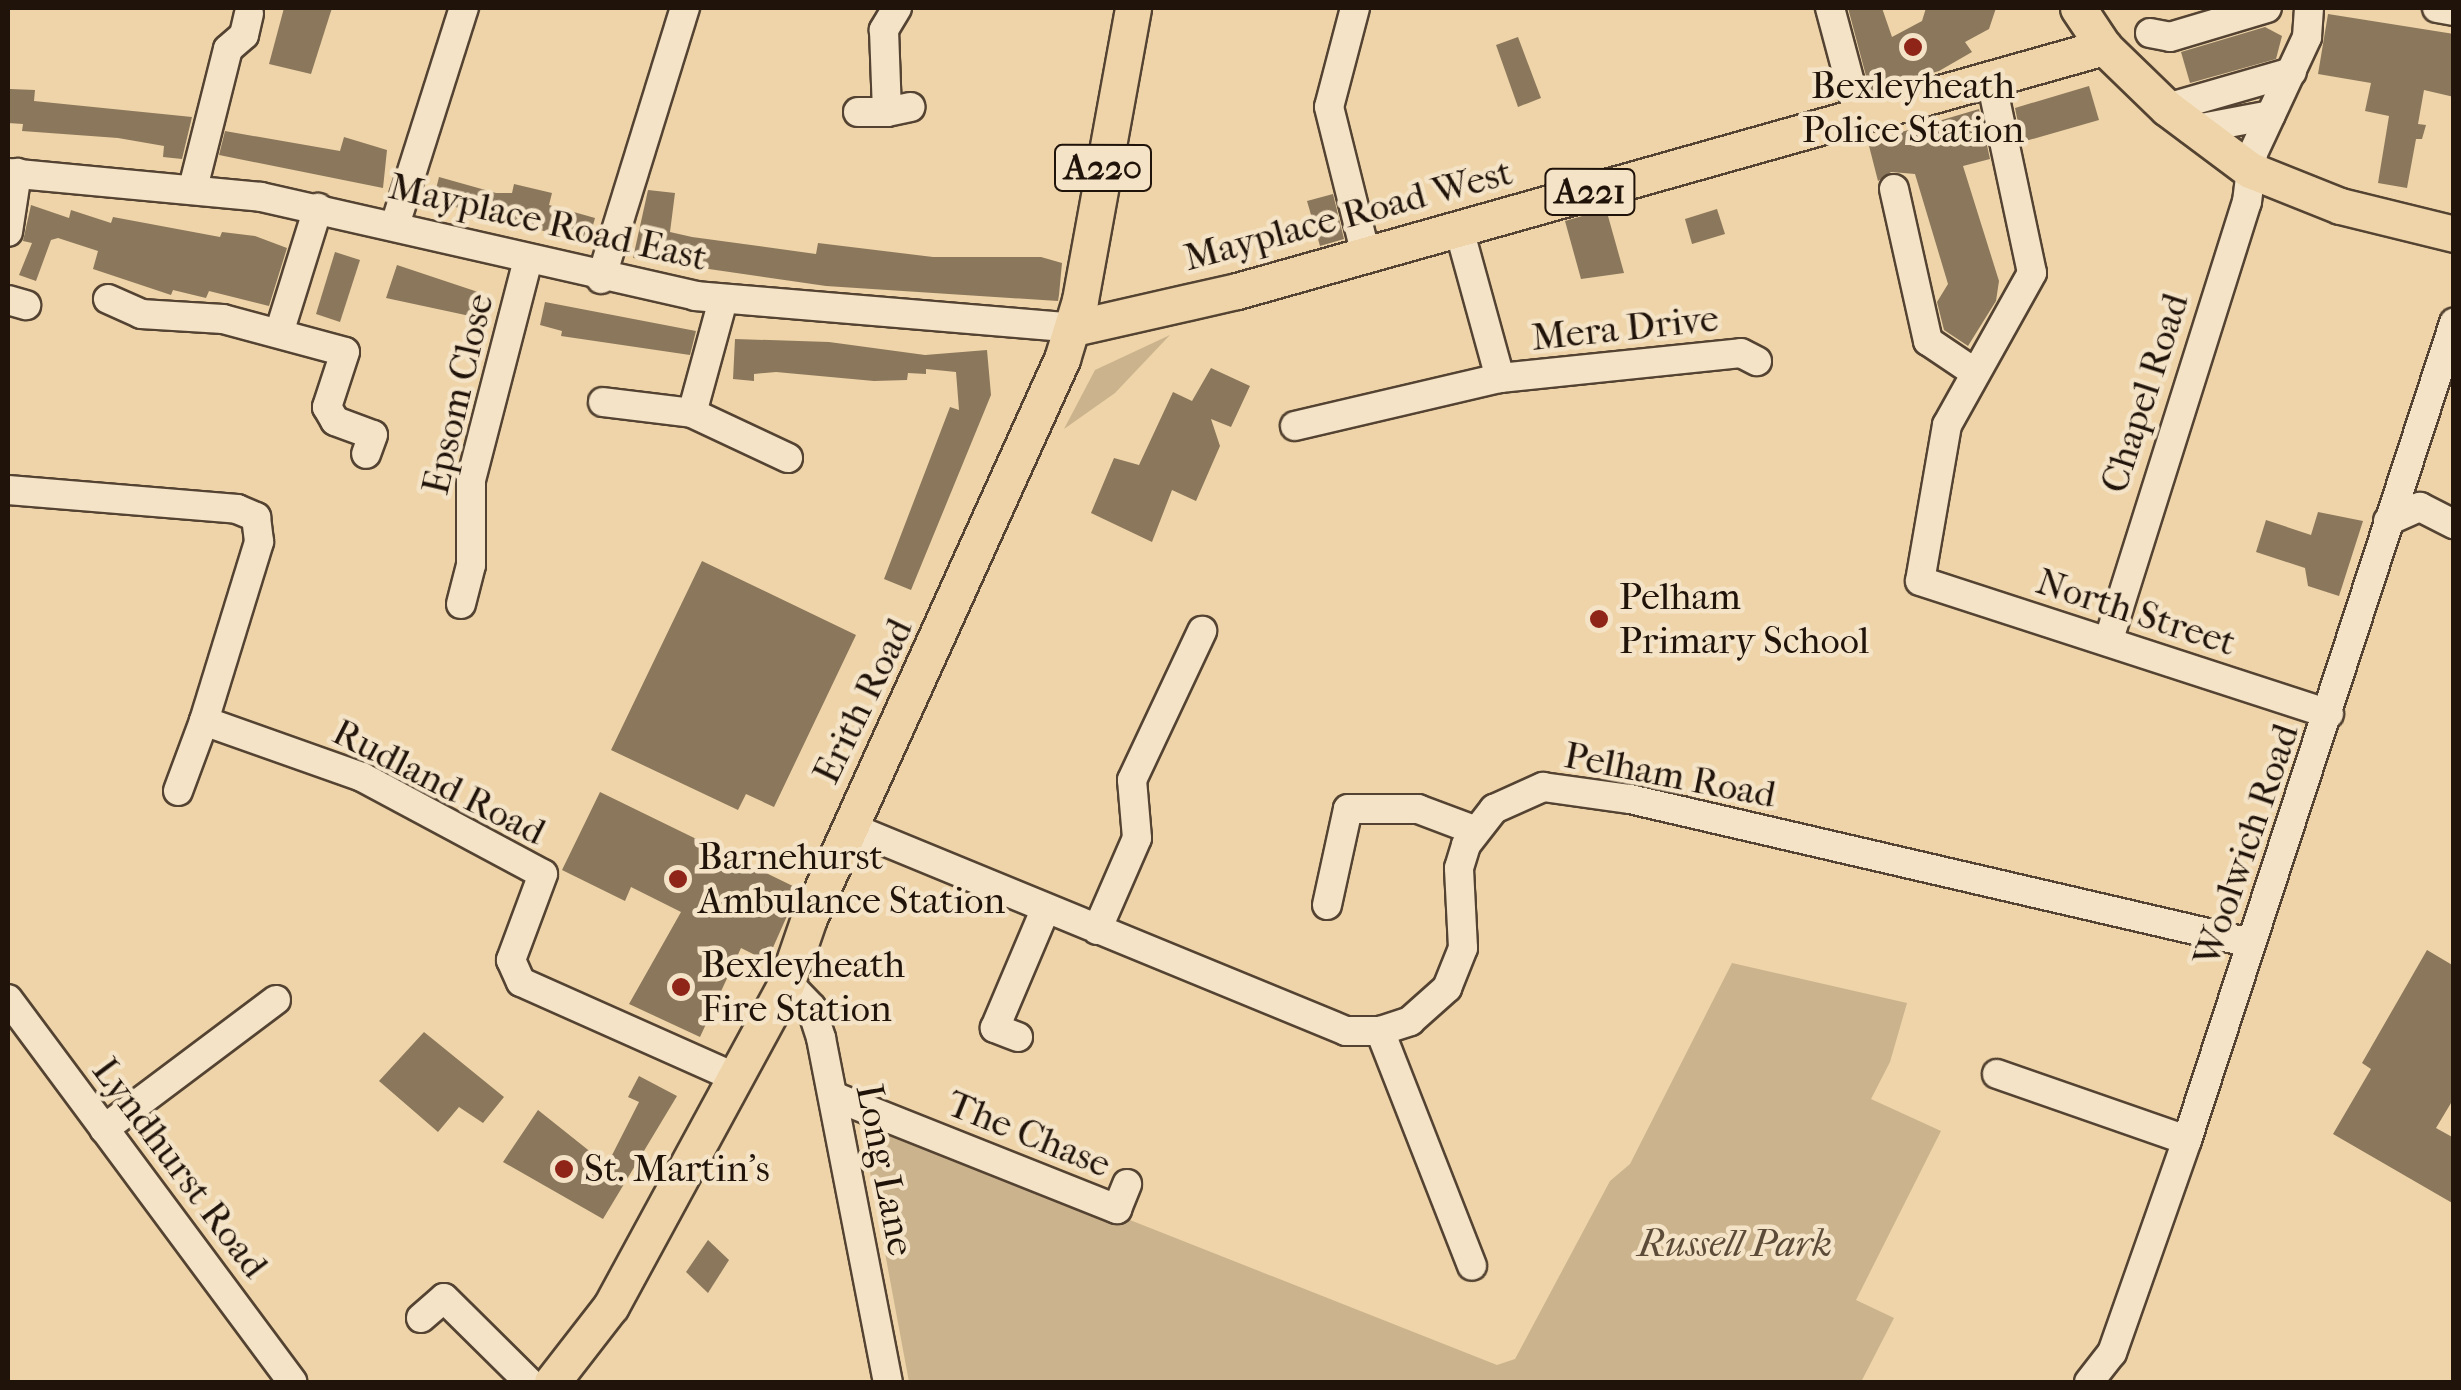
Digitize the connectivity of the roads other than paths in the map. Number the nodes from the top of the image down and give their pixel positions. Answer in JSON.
{"nodes":[{"id":1,"x":464,"y":8,"type":"edge"},
{"id":2,"x":685,"y":8,"type":"edge"},
{"id":3,"x":897,"y":8,"type":"edge"},
{"id":4,"x":1132,"y":8,"type":"edge"},
{"id":5,"x":1355,"y":8,"type":"edge"},
{"id":6,"x":1830,"y":8,"type":"edge"},
{"id":7,"x":2078,"y":8,"type":"edge"},
{"id":8,"x":2216,"y":8,"type":"edge"},
{"id":9,"x":2267,"y":8,"type":"edge"},
{"id":10,"x":2309,"y":8,"type":"edge"},
{"id":11,"x":2436,"y":8,"type":"edge"},
{"id":12,"x":2454,"y":11,"type":"edge"},
{"id":13,"x":249,"y":14,"type":"dead end"},
{"id":14,"x":2150,"y":33,"type":"junction"},
{"id":15,"x":2104,"y":47,"type":"junction"},
{"id":16,"x":2292,"y":72,"type":"junction"},
{"id":17,"x":1992,"y":85,"type":"junction"},
{"id":18,"x":858,"y":112,"type":"dead end"},
{"id":19,"x":1859,"y":116,"type":"junction"},
{"id":20,"x":2178,"y":118,"type":"junction"},
{"id":21,"x":2268,"y":121,"type":"junction"},
{"id":22,"x":2250,"y":170,"type":"junction"},
{"id":23,"x":12,"y":173,"type":"edge"},
{"id":24,"x":193,"y":188,"type":"junction"},
{"id":25,"x":1894,"y":189,"type":"dead end"},
{"id":26,"x":318,"y":208,"type":"junction"},
{"id":27,"x":395,"y":225,"type":"junction"},
{"id":28,"x":1460,"y":230,"type":"junction"},
{"id":29,"x":8,"y":232,"type":"edge"},
{"id":30,"x":2454,"y":234,"type":"edge"},
{"id":31,"x":1366,"y":255,"type":"junction"},
{"id":32,"x":528,"y":260,"type":"junction"},
{"id":33,"x":601,"y":279,"type":"junction"},
{"id":34,"x":108,"y":298,"type":"dead end"},
{"id":35,"x":723,"y":300,"type":"junction"},
{"id":36,"x":2454,"y":323,"type":"edge"},
{"id":37,"x":1074,"y":328,"type":"junction"},
{"id":38,"x":280,"y":330,"type":"junction"},
{"id":39,"x":1757,"y":361,"type":"dead end"},
{"id":40,"x":1974,"y":372,"type":"junction"},
{"id":41,"x":1500,"y":378,"type":"junction"},
{"id":42,"x":603,"y":402,"type":"dead end"},
{"id":43,"x":692,"y":413,"type":"junction"},
{"id":44,"x":1294,"y":426,"type":"dead end"},
{"id":45,"x":366,"y":454,"type":"dead end"},
{"id":46,"x":788,"y":458,"type":"dead end"},
{"id":47,"x":2399,"y":481,"type":"junction"},
{"id":48,"x":8,"y":490,"type":"edge"},
{"id":49,"x":2420,"y":506,"type":"junction"},
{"id":50,"x":2388,"y":522,"type":"junction"},
{"id":51,"x":2454,"y":524,"type":"edge"},
{"id":52,"x":462,"y":604,"type":"dead end"},
{"id":53,"x":1202,"y":631,"type":"dead end"},
{"id":54,"x":2109,"y":638,"type":"junction"},
{"id":55,"x":2329,"y":714,"type":"junction"},
{"id":56,"x":204,"y":721,"type":"junction"},
{"id":57,"x":178,"y":791,"type":"dead end"},
{"id":58,"x":850,"y":827,"type":"junction"},
{"id":59,"x":1474,"y":830,"type":"junction"},
{"id":60,"x":1327,"y":905,"type":"dead end"},
{"id":61,"x":1046,"y":908,"type":"junction"},
{"id":62,"x":1097,"y":930,"type":"junction"},
{"id":63,"x":2251,"y":943,"type":"junction"},
{"id":64,"x":788,"y":982,"type":"junction"},
{"id":65,"x":8,"y":999,"type":"edge"},
{"id":66,"x":276,"y":1000,"type":"dead end"},
{"id":67,"x":1380,"y":1031,"type":"junction"},
{"id":68,"x":1018,"y":1037,"type":"dead end"},
{"id":69,"x":1997,"y":1074,"type":"dead end"},
{"id":70,"x":732,"y":1076,"type":"junction"},
{"id":71,"x":833,"y":1096,"type":"junction"},
{"id":72,"x":104,"y":1129,"type":"junction"},
{"id":73,"x":2187,"y":1140,"type":"junction"},
{"id":74,"x":1126,"y":1184,"type":"dead end"},
{"id":75,"x":1472,"y":1266,"type":"dead end"},
{"id":76,"x":422,"y":1318,"type":"dead end"},
{"id":77,"x":292,"y":1382,"type":"edge"},
{"id":78,"x":530,"y":1382,"type":"edge"},
{"id":79,"x":552,"y":1382,"type":"edge"},
{"id":80,"x":888,"y":1382,"type":"edge"},
{"id":81,"x":2090,"y":1382,"type":"edge"}],
"edges":[{"from":1,"to":27,"type":"street"},
{"from":2,"to":33,"type":"street"},
{"from":3,"to":18,"type":"street"},
{"from":4,"to":37,"type":"main road","name":"Erith Road","number":"A220"},
{"from":5,"to":31,"type":"street"},
{"from":6,"to":19,"type":"street"},
{"from":7,"to":15,"type":"main road"},
{"from":8,"to":14,"type":"street"},
{"from":9,"to":14,"type":"street"},
{"from":10,"to":16,"type":"street","name":"Chapel Road"},
{"from":11,"to":12,"type":"street"},
{"from":13,"to":24,"type":"street"},
{"from":14,"to":15,"type":"street"},
{"from":15,"to":17,"type":"main road","name":"Mayplace Road West","number":"A221"},
{"from":15,"to":20,"type":"main road"},
{"from":16,"to":20,"type":"street"},
{"from":16,"to":21,"type":"street","name":"Chapel Road"},
{"from":17,"to":19,"type":"main road","name":"Mayplace Road West","number":"A221"},
{"from":17,"to":40,"type":"street"},
{"from":19,"to":28,"type":"main road","name":"Mayplace Road West","number":"A221"},
{"from":20,"to":21,"type":"street"},
{"from":20,"to":22,"type":"main road"},
{"from":21,"to":22,"type":"street","name":"Chapel Road"},
{"from":22,"to":30,"type":"main road"},
{"from":22,"to":54,"type":"street","name":"Chapel Road"},
{"from":23,"to":24,"type":"street","name":"Mayplace Road East"},
{"from":23,"to":29,"type":"street"},
{"from":24,"to":26,"type":"street","name":"Mayplace Road East"},
{"from":25,"to":40,"type":"street"},
{"from":26,"to":27,"type":"street","name":"Mayplace Road East"},
{"from":26,"to":38,"type":"street"},
{"from":27,"to":32,"type":"street","name":"Mayplace Road East"},
{"from":28,"to":31,"type":"main road","name":"Mayplace Road West","number":"A221"},
{"from":28,"to":41,"type":"street","name":"Mera Drive"},
{"from":31,"to":37,"type":"main road","name":"Mayplace Road West","number":"A221"},
{"from":32,"to":33,"type":"street","name":"Mayplace Road East"},
{"from":32,"to":52,"type":"street","name":"Epsom Close"},
{"from":33,"to":35,"type":"street","name":"Mayplace Road East"},
{"from":34,"to":38,"type":"street"},
{"from":35,"to":37,"type":"street","name":"Mayplace Road East"},
{"from":35,"to":43,"type":"street"},
{"from":36,"to":47,"type":"street","name":"Woolwich Road"},
{"from":37,"to":58,"type":"main road","name":"Erith Road","number":"A220"},
{"from":38,"to":45,"type":"street"},
{"from":39,"to":41,"type":"street","name":"Mera Drive"},
{"from":40,"to":54,"type":"street","name":"North Street"},
{"from":41,"to":44,"type":"street","name":"Mera Drive"},
{"from":42,"to":43,"type":"street"},
{"from":43,"to":46,"type":"street"},
{"from":47,"to":49,"type":"street"},
{"from":47,"to":50,"type":"street","name":"Woolwich Road"},
{"from":48,"to":56,"type":"street"},
{"from":49,"to":50,"type":"street"},
{"from":49,"to":51,"type":"street"},
{"from":50,"to":55,"type":"street","name":"Woolwich Road"},
{"from":53,"to":62,"type":"street"},
{"from":54,"to":55,"type":"street","name":"North Street"},
{"from":55,"to":63,"type":"street","name":"Woolwich Road"},
{"from":56,"to":57,"type":"street"},
{"from":56,"to":70,"type":"street","name":"Rudland Road"},
{"from":58,"to":61,"type":"street"},
{"from":58,"to":64,"type":"main road","name":"Erith Road","number":"A220"},
{"from":59,"to":60,"type":"street"},
{"from":59,"to":63,"type":"street","name":"Pelham Road"},
{"from":59,"to":67,"type":"street"},
{"from":61,"to":62,"type":"street"},
{"from":61,"to":68,"type":"street"},
{"from":62,"to":67,"type":"street"},
{"from":63,"to":73,"type":"street","name":"Woolwich Road"},
{"from":64,"to":70,"type":"main road","name":"Erith Road","number":"A220"},
{"from":64,"to":71,"type":"street","name":"Long Lane"},
{"from":65,"to":72,"type":"street","name":"Lyndhurst Road"},
{"from":66,"to":72,"type":"street"},
{"from":67,"to":75,"type":"street"},
{"from":69,"to":73,"type":"street"},
{"from":70,"to":79,"type":"main road","name":"Erith Road","number":"A220"},
{"from":71,"to":74,"type":"street","name":"The Chase"},
{"from":71,"to":80,"type":"street","name":"Long Lane"},
{"from":72,"to":77,"type":"street","name":"Lyndhurst Road"},
{"from":73,"to":81,"type":"street","name":"Woolwich Road"},
{"from":76,"to":78,"type":"street"}]}
